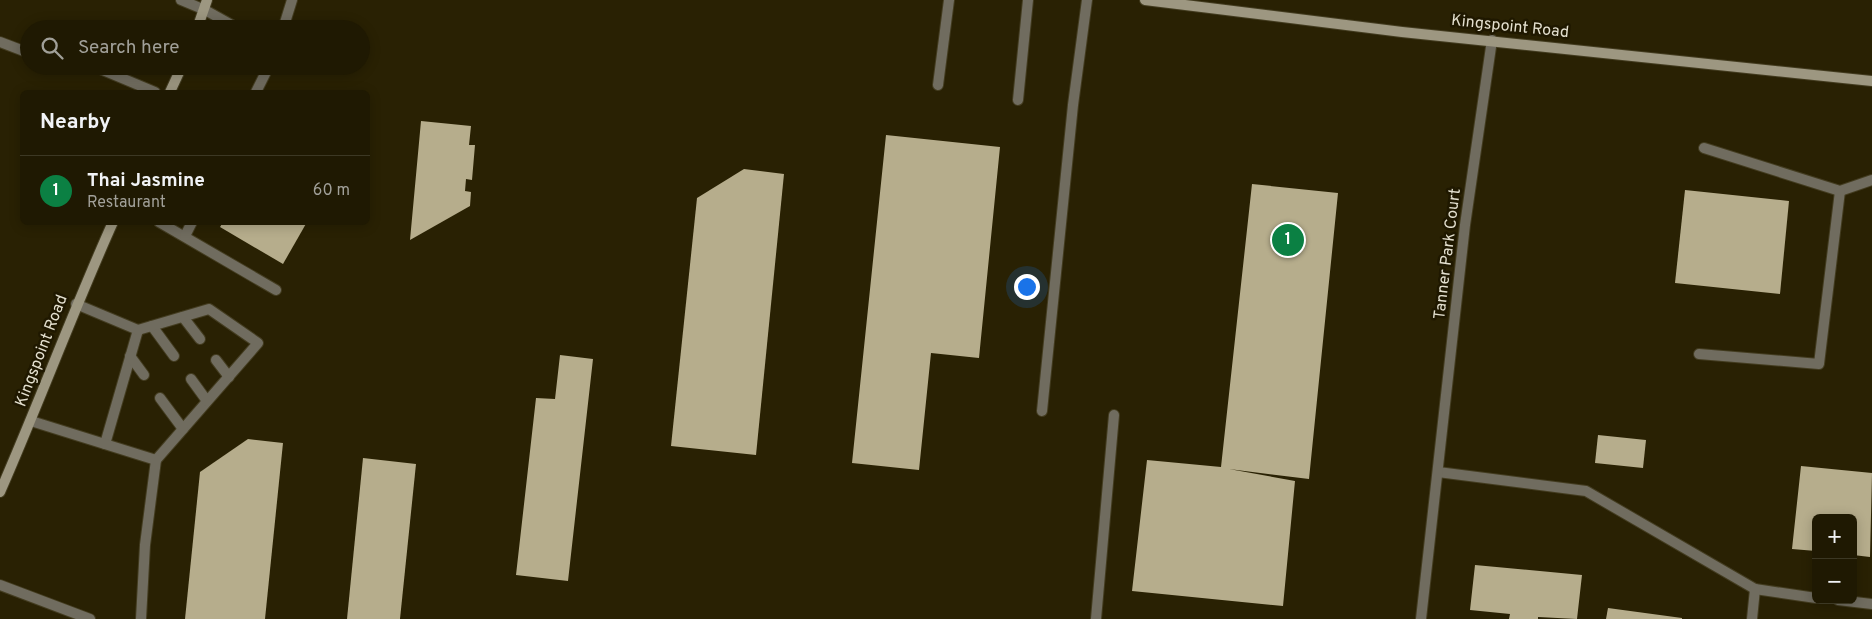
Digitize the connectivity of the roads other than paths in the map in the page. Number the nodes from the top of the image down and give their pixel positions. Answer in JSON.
{"nodes":[{"id":1,"x":181,"y":0,"type":"edge"},
{"id":2,"x":292,"y":0,"type":"edge"},
{"id":3,"x":949,"y":0,"type":"edge"},
{"id":4,"x":1028,"y":0,"type":"edge"},
{"id":5,"x":1087,"y":0,"type":"edge"},
{"id":6,"x":1145,"y":0,"type":"edge"},
{"id":7,"x":1169,"y":1,"type":"edge"},
{"id":8,"x":206,"y":5,"type":"edge"},
{"id":9,"x":201,"y":20,"type":"edge"},
{"id":10,"x":227,"y":20,"type":"edge"},
{"id":11,"x":286,"y":20,"type":"edge"},
{"id":12,"x":1492,"y":40,"type":"junction"},
{"id":13,"x":0,"y":42,"type":"edge"},
{"id":14,"x":20,"y":50,"type":"edge"},
{"id":15,"x":114,"y":75,"type":"edge"},
{"id":16,"x":178,"y":75,"type":"edge"},
{"id":17,"x":264,"y":75,"type":"edge"},
{"id":18,"x":1872,"y":81,"type":"edge"},
{"id":19,"x":938,"y":85,"type":"dead end"},
{"id":20,"x":150,"y":90,"type":"edge"},
{"id":21,"x":171,"y":90,"type":"edge"},
{"id":22,"x":257,"y":90,"type":"edge"},
{"id":23,"x":1018,"y":100,"type":"dead end"},
{"id":24,"x":1704,"y":148,"type":"dead end"},
{"id":25,"x":1872,"y":180,"type":"edge"},
{"id":26,"x":1840,"y":191,"type":"junction"},
{"id":27,"x":112,"y":225,"type":"edge"},
{"id":28,"x":165,"y":225,"type":"edge"},
{"id":29,"x":190,"y":225,"type":"edge"},
{"id":30,"x":185,"y":236,"type":"junction"},
{"id":31,"x":276,"y":290,"type":"dead end"},
{"id":32,"x":76,"y":304,"type":"junction"},
{"id":33,"x":183,"y":317,"type":"junction"},
{"id":34,"x":152,"y":326,"type":"junction"},
{"id":35,"x":138,"y":330,"type":"junction"},
{"id":36,"x":200,"y":339,"type":"dead end"},
{"id":37,"x":1699,"y":354,"type":"dead end"},
{"id":38,"x":130,"y":356,"type":"junction"},
{"id":39,"x":174,"y":356,"type":"dead end"},
{"id":40,"x":216,"y":360,"type":"dead end"},
{"id":41,"x":144,"y":376,"type":"dead end"},
{"id":42,"x":229,"y":377,"type":"junction"},
{"id":43,"x":190,"y":379,"type":"dead end"},
{"id":44,"x":160,"y":398,"type":"dead end"},
{"id":45,"x":207,"y":402,"type":"junction"},
{"id":46,"x":1042,"y":412,"type":"dead end"},
{"id":47,"x":1114,"y":416,"type":"dead end"},
{"id":48,"x":31,"y":421,"type":"junction"},
{"id":49,"x":183,"y":429,"type":"junction"},
{"id":50,"x":105,"y":444,"type":"junction"},
{"id":51,"x":156,"y":460,"type":"junction"},
{"id":52,"x":1438,"y":472,"type":"junction"},
{"id":53,"x":0,"y":492,"type":"edge"},
{"id":54,"x":0,"y":586,"type":"edge"},
{"id":55,"x":1755,"y":589,"type":"junction"},
{"id":56,"x":1812,"y":597,"type":"edge"},
{"id":57,"x":1857,"y":602,"type":"edge"},
{"id":58,"x":1872,"y":604,"type":"edge"},
{"id":59,"x":90,"y":619,"type":"edge"},
{"id":60,"x":140,"y":619,"type":"edge"},
{"id":61,"x":1096,"y":619,"type":"edge"},
{"id":62,"x":1421,"y":619,"type":"edge"},
{"id":63,"x":1752,"y":619,"type":"edge"}],
"edges":[{"from":1,"to":8,"type":"street"},
{"from":2,"to":11,"type":"street"},
{"from":3,"to":19,"type":"street"},
{"from":4,"to":23,"type":"street"},
{"from":5,"to":46,"type":"street"},
{"from":6,"to":7,"type":"street","name":"Kingspoint Road"},
{"from":7,"to":12,"type":"street","name":"Kingspoint Road"},
{"from":8,"to":9,"type":"street"},
{"from":8,"to":10,"type":"street"},
{"from":12,"to":18,"type":"street","name":"Kingspoint Road"},
{"from":12,"to":52,"type":"street","name":"Tanner Park Court"},
{"from":13,"to":14,"type":"street"},
{"from":15,"to":20,"type":"street"},
{"from":16,"to":21,"type":"street"},
{"from":17,"to":22,"type":"street"},
{"from":24,"to":26,"type":"street"},
{"from":25,"to":26,"type":"street"},
{"from":26,"to":37,"type":"street"},
{"from":27,"to":32,"type":"street","name":"Kingspoint Road"},
{"from":28,"to":30,"type":"street"},
{"from":29,"to":30,"type":"street"},
{"from":30,"to":31,"type":"street"},
{"from":32,"to":35,"type":"street"},
{"from":32,"to":48,"type":"street","name":"Kingspoint Road"},
{"from":33,"to":34,"type":"street"},
{"from":33,"to":36,"type":"street"},
{"from":33,"to":42,"type":"street"},
{"from":34,"to":35,"type":"street"},
{"from":34,"to":39,"type":"street"},
{"from":35,"to":38,"type":"street"},
{"from":38,"to":41,"type":"street"},
{"from":38,"to":50,"type":"street"},
{"from":40,"to":42,"type":"street"},
{"from":42,"to":45,"type":"street"},
{"from":43,"to":45,"type":"street"},
{"from":44,"to":49,"type":"street"},
{"from":45,"to":49,"type":"street"},
{"from":47,"to":61,"type":"street"},
{"from":48,"to":50,"type":"street"},
{"from":48,"to":53,"type":"street","name":"Kingspoint Road"},
{"from":49,"to":51,"type":"street"},
{"from":50,"to":51,"type":"street"},
{"from":51,"to":60,"type":"street"},
{"from":52,"to":55,"type":"street"},
{"from":52,"to":62,"type":"street","name":"Tanner Park Court"},
{"from":54,"to":59,"type":"street"},
{"from":55,"to":56,"type":"street"},
{"from":55,"to":63,"type":"street"},
{"from":57,"to":58,"type":"street"}]}
